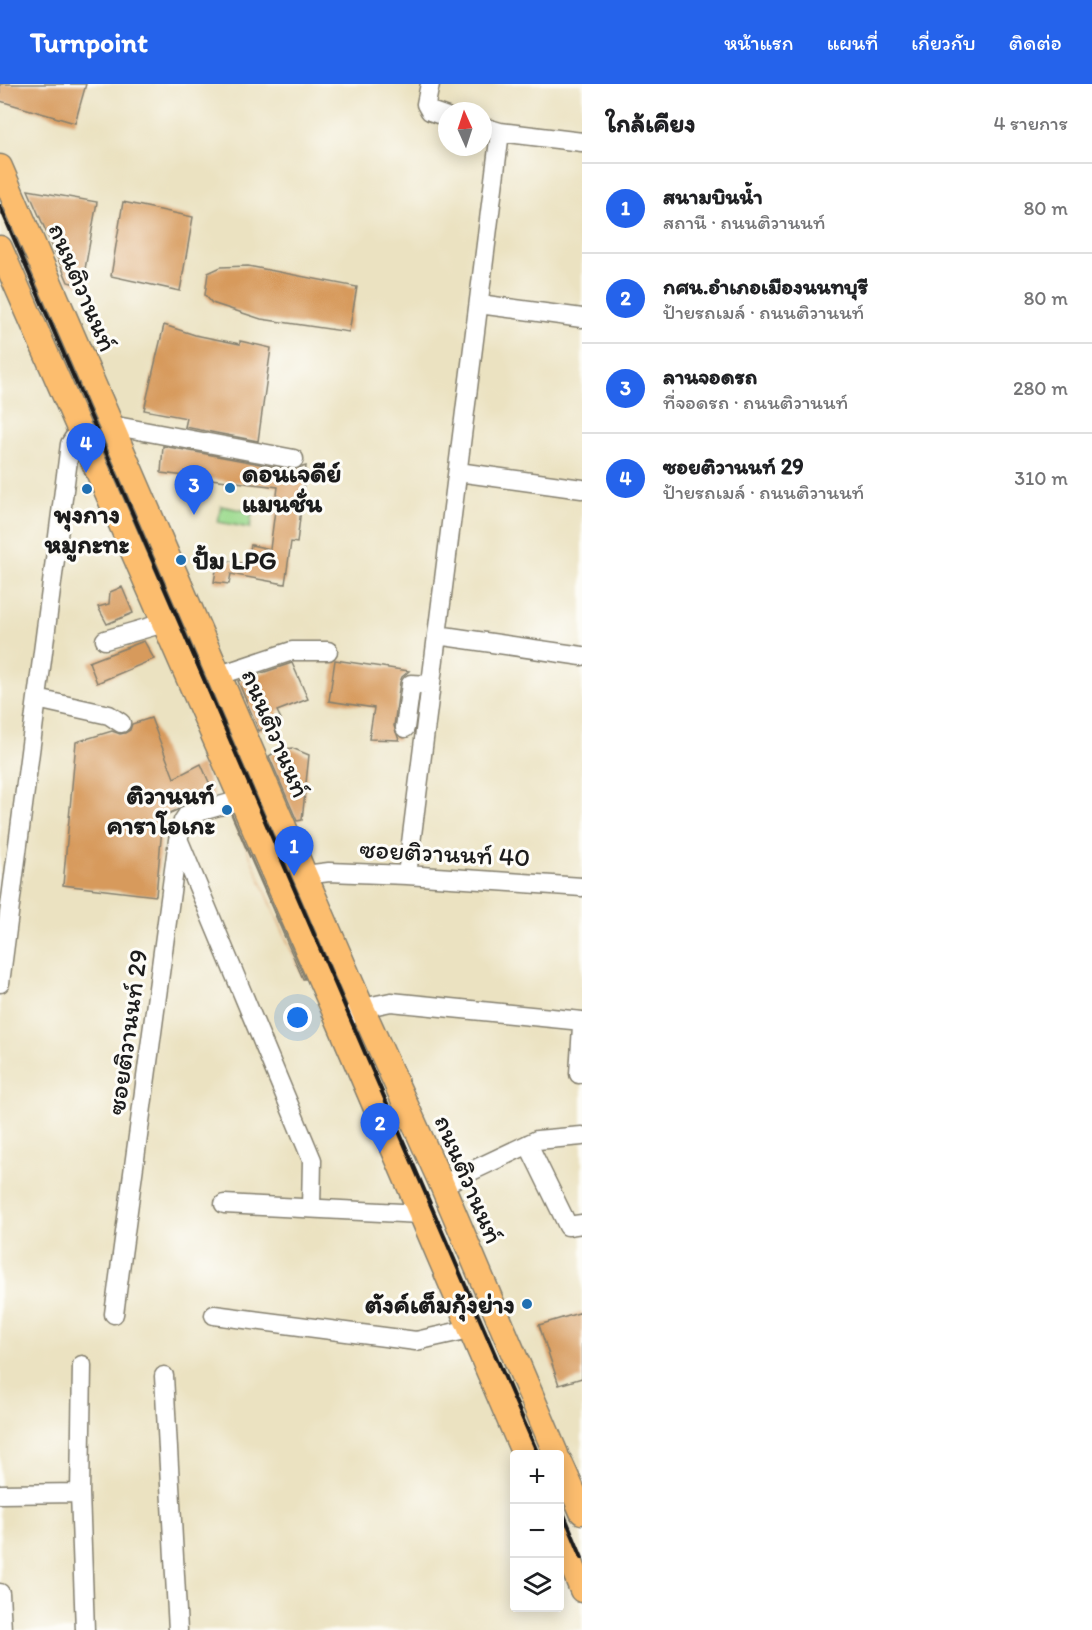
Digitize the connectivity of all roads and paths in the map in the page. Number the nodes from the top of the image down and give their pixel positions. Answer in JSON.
{"nodes":[{"id":1,"x":430,"y":84,"type":"edge"},
{"id":2,"x":438,"y":114,"type":"edge"},
{"id":3,"x":492,"y":129,"type":"edge"},
{"id":4,"x":582,"y":142,"type":"edge"},
{"id":5,"x":489,"y":156,"type":"edge"},
{"id":6,"x":0,"y":167,"type":"edge"},
{"id":7,"x":0,"y":248,"type":"edge"},
{"id":8,"x":479,"y":304,"type":"junction"},
{"id":9,"x":582,"y":318,"type":"edge"},
{"id":10,"x":111,"y":425,"type":"junction"},
{"id":11,"x":79,"y":430,"type":"junction"},
{"id":12,"x":294,"y":459,"type":"dead end"},
{"id":13,"x":458,"y":472,"type":"junction"},
{"id":14,"x":582,"y":489,"type":"edge"},
{"id":15,"x":164,"y":623,"type":"junction"},
{"id":16,"x":437,"y":635,"type":"junction"},
{"id":17,"x":105,"y":640,"type":"dead end"},
{"id":18,"x":328,"y":651,"type":"dead end"},
{"id":19,"x":582,"y":656,"type":"edge"},
{"id":20,"x":220,"y":675,"type":"junction"},
{"id":21,"x":431,"y":685,"type":"junction"},
{"id":22,"x":37,"y":699,"type":"junction"},
{"id":23,"x":121,"y":723,"type":"dead end"},
{"id":24,"x":405,"y":728,"type":"dead end"},
{"id":25,"x":241,"y":800,"type":"junction"},
{"id":26,"x":178,"y":840,"type":"junction"},
{"id":27,"x":305,"y":875,"type":"junction"},
{"id":28,"x":407,"y":875,"type":"junction"},
{"id":29,"x":582,"y":886,"type":"edge"},
{"id":30,"x":0,"y":981,"type":"edge"},
{"id":31,"x":362,"y":1008,"type":"junction"},
{"id":32,"x":582,"y":1021,"type":"edge"},
{"id":33,"x":339,"y":1022,"type":"junction"},
{"id":34,"x":582,"y":1026,"type":"edge"},
{"id":35,"x":579,"y":1074,"type":"dead end"},
{"id":36,"x":582,"y":1136,"type":"edge"},
{"id":37,"x":528,"y":1144,"type":"junction"},
{"id":38,"x":442,"y":1185,"type":"junction"},
{"id":39,"x":224,"y":1204,"type":"dead end"},
{"id":40,"x":311,"y":1208,"type":"junction"},
{"id":41,"x":421,"y":1214,"type":"junction"},
{"id":42,"x":582,"y":1224,"type":"edge"},
{"id":43,"x":114,"y":1314,"type":"dead end"},
{"id":44,"x":214,"y":1315,"type":"dead end"},
{"id":45,"x":470,"y":1329,"type":"junction"},
{"id":46,"x":82,"y":1365,"type":"dead end"},
{"id":47,"x":164,"y":1376,"type":"dead end"},
{"id":48,"x":522,"y":1450,"type":"edge"},
{"id":49,"x":554,"y":1450,"type":"edge"},
{"id":50,"x":564,"y":1471,"type":"edge"},
{"id":51,"x":80,"y":1493,"type":"junction"},
{"id":52,"x":0,"y":1494,"type":"edge"},
{"id":53,"x":582,"y":1512,"type":"edge"},
{"id":54,"x":564,"y":1546,"type":"edge"},
{"id":55,"x":582,"y":1590,"type":"edge"},
{"id":56,"x":0,"y":1593,"type":"edge"},
{"id":57,"x":2,"y":1630,"type":"edge"},
{"id":58,"x":85,"y":1630,"type":"edge"},
{"id":59,"x":178,"y":1630,"type":"edge"}],
"edges":[{"from":1,"to":2,"type":"street"},
{"from":3,"to":4,"type":"street"},
{"from":5,"to":8,"type":"street"},
{"from":6,"to":10,"type":"main road","name":"ถนนติวานนท์"},
{"from":7,"to":11,"type":"main road"},
{"from":8,"to":9,"type":"street"},
{"from":8,"to":13,"type":"street"},
{"from":10,"to":12,"type":"street"},
{"from":10,"to":20,"type":"main road","name":"ถนนติวานนท์"},
{"from":11,"to":15,"type":"main road"},
{"from":11,"to":22,"type":"street"},
{"from":13,"to":14,"type":"street"},
{"from":13,"to":16,"type":"street"},
{"from":15,"to":17,"type":"street"},
{"from":15,"to":25,"type":"main road"},
{"from":16,"to":19,"type":"street"},
{"from":16,"to":21,"type":"street"},
{"from":18,"to":20,"type":"street"},
{"from":20,"to":27,"type":"main road","name":"ถนนติวานนท์"},
{"from":21,"to":24,"type":"street"},
{"from":21,"to":28,"type":"street"},
{"from":22,"to":23,"type":"street"},
{"from":22,"to":30,"type":"street"},
{"from":25,"to":26,"type":"street","name":"ซอยติวานนท์ 29"},
{"from":25,"to":33,"type":"main road"},
{"from":26,"to":40,"type":"street"},
{"from":26,"to":43,"type":"street","name":"ซอยติวานนท์ 29"},
{"from":27,"to":28,"type":"street","name":"ซอยติวานนท์ 40"},
{"from":27,"to":31,"type":"main road","name":"ถนนติวานนท์"},
{"from":28,"to":29,"type":"street","name":"ซอยติวานนท์ 40"},
{"from":31,"to":32,"type":"street"},
{"from":31,"to":33,"type":"street"},
{"from":31,"to":38,"type":"main road","name":"ถนนติวานนท์"},
{"from":33,"to":41,"type":"main road"},
{"from":34,"to":35,"type":"street"},
{"from":36,"to":37,"type":"street"},
{"from":37,"to":38,"type":"street"},
{"from":37,"to":42,"type":"street"},
{"from":38,"to":49,"type":"main road","name":"ถนนติวานนท์"},
{"from":39,"to":40,"type":"street"},
{"from":40,"to":41,"type":"street"},
{"from":41,"to":45,"type":"main road"},
{"from":44,"to":45,"type":"street"},
{"from":45,"to":48,"type":"main road"},
{"from":46,"to":51,"type":"street"},
{"from":47,"to":59,"type":"street"},
{"from":50,"to":53,"type":"main road"},
{"from":51,"to":52,"type":"street"},
{"from":51,"to":58,"type":"street"},
{"from":54,"to":55,"type":"main road"},
{"from":56,"to":57,"type":"street"}]}
